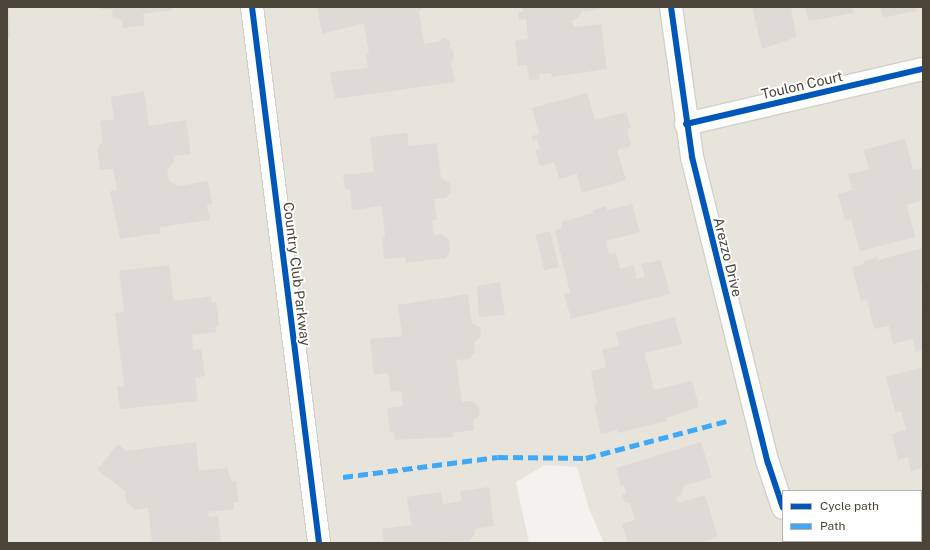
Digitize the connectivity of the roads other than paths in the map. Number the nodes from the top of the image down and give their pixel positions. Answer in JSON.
{"nodes":[{"id":1,"x":252,"y":7,"type":"edge"},
{"id":2,"x":671,"y":7,"type":"edge"},
{"id":3,"x":923,"y":69,"type":"edge"},
{"id":4,"x":686,"y":124,"type":"junction"},
{"id":5,"x":782,"y":505,"type":"edge"},
{"id":6,"x":319,"y":543,"type":"edge"}],
"edges":[{"from":1,"to":6,"type":"street","name":"Country Club Parkway"},
{"from":2,"to":4,"type":"street","name":"Arezzo Drive"},
{"from":3,"to":4,"type":"street","name":"Toulon Court"},
{"from":4,"to":5,"type":"street","name":"Arezzo Drive"}]}
